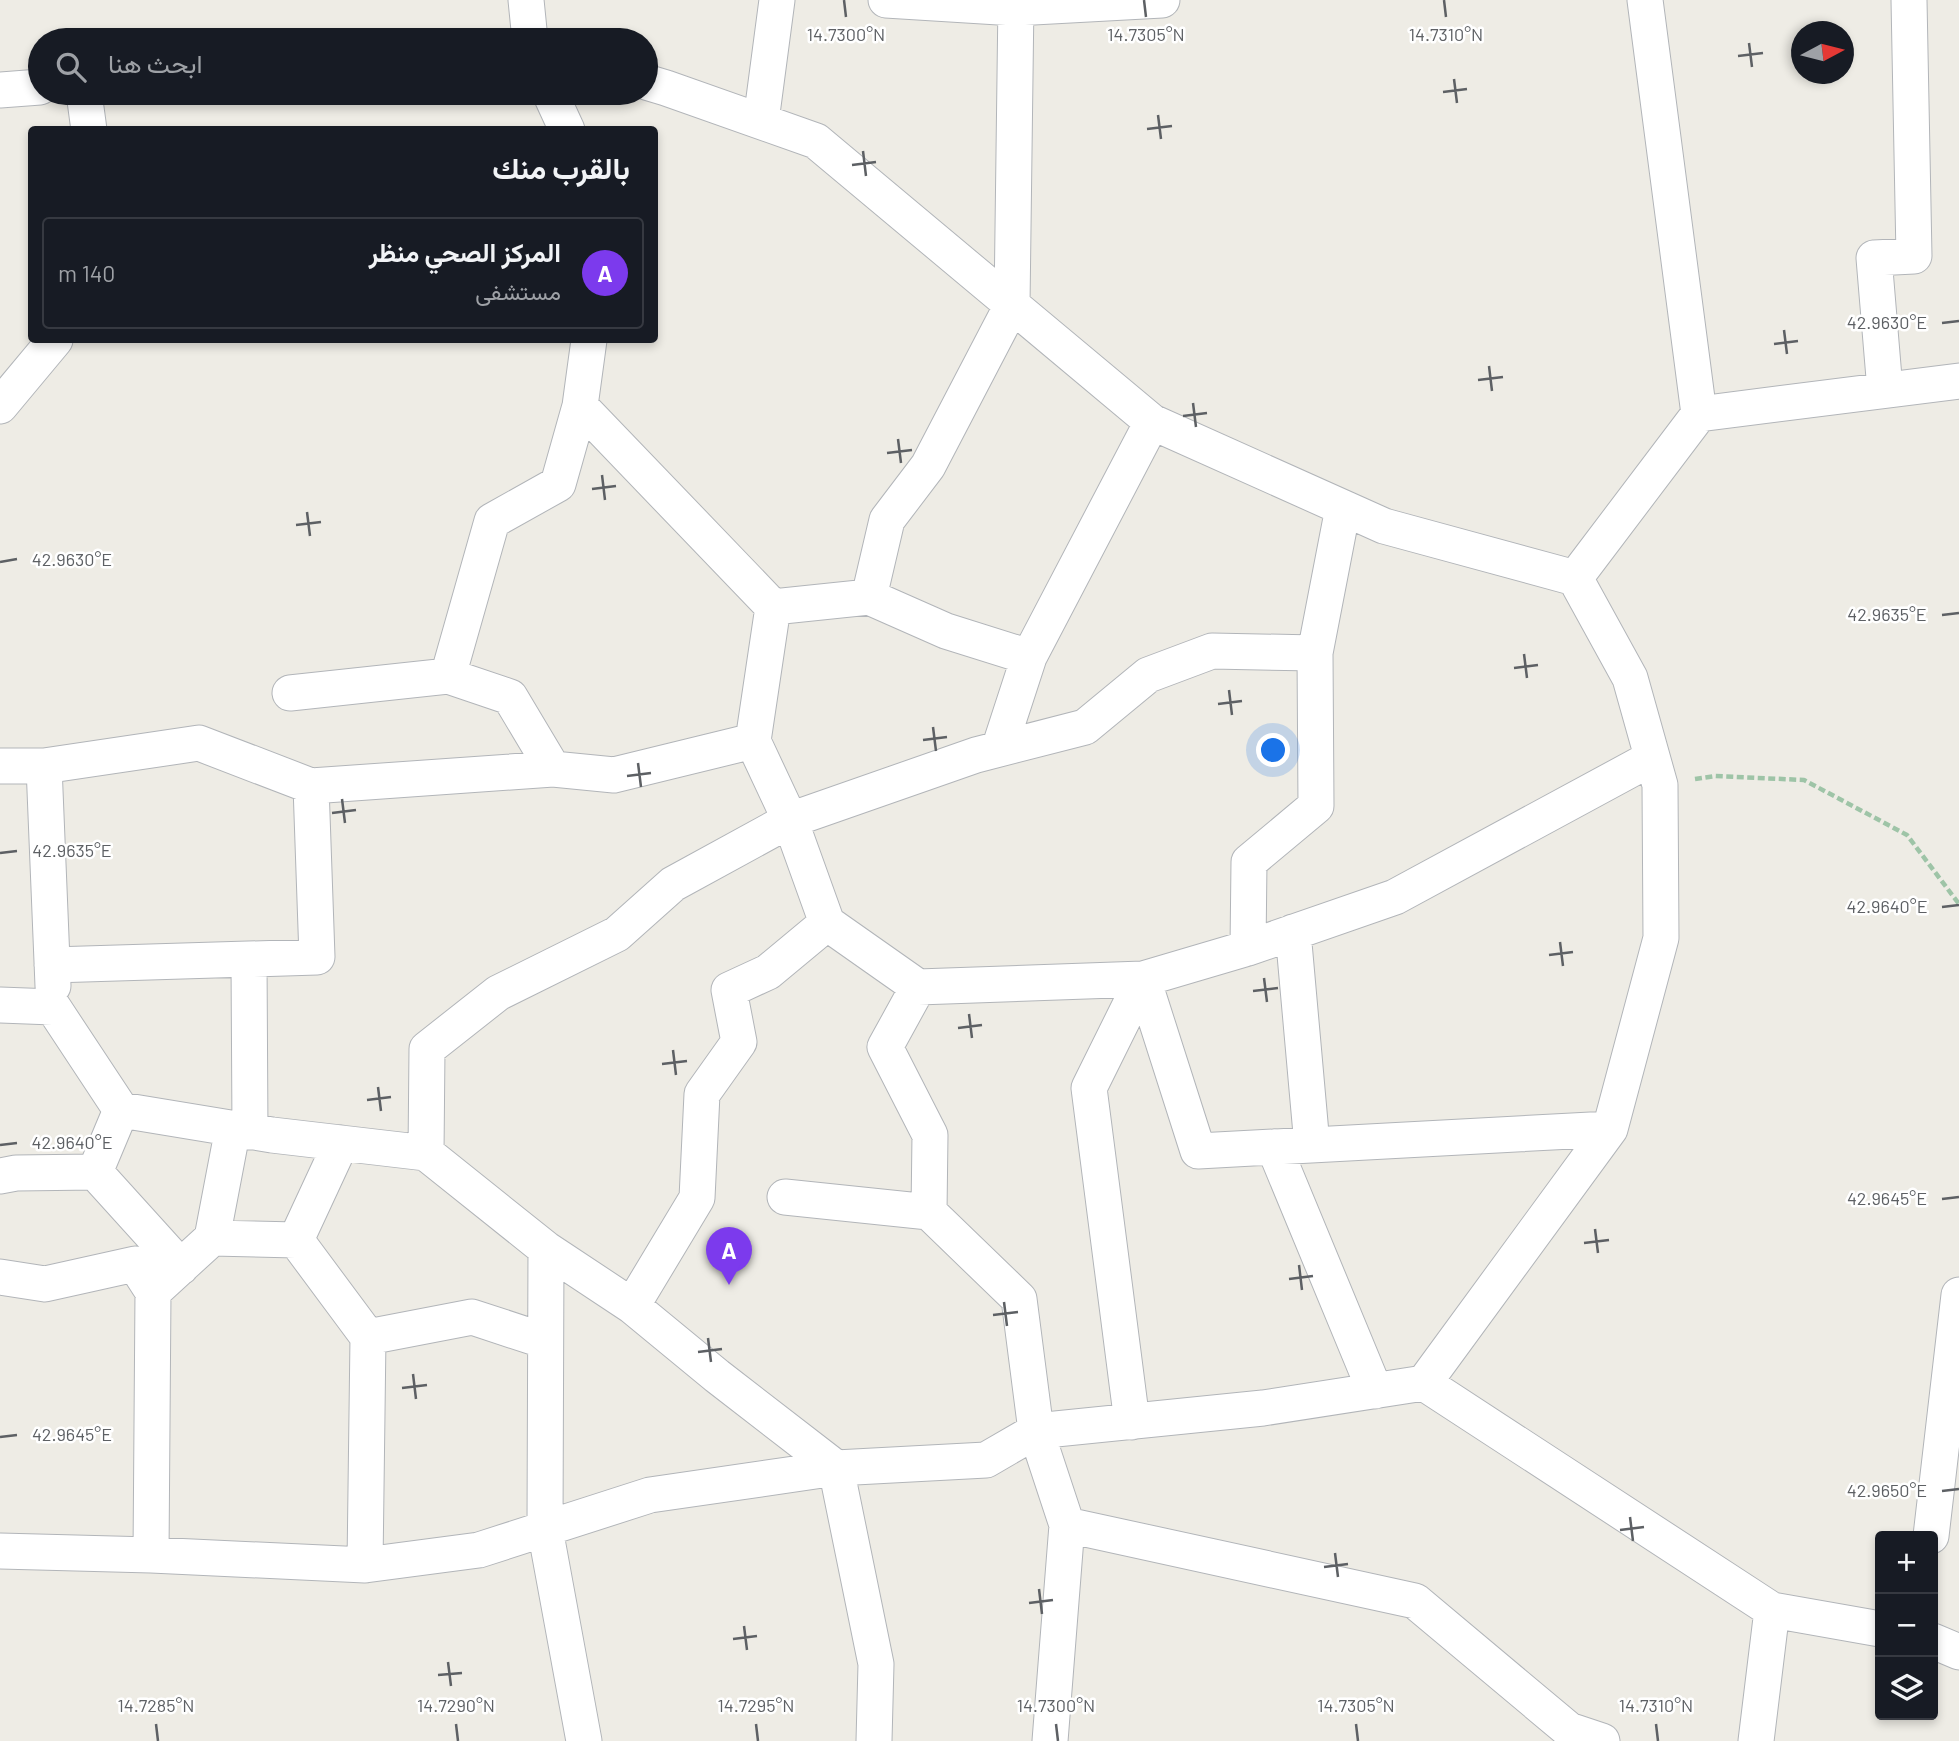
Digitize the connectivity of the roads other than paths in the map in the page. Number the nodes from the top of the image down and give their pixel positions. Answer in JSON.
{"nodes":[{"id":1,"x":526,"y":0,"type":"edge"},
{"id":2,"x":777,"y":0,"type":"edge"},
{"id":3,"x":886,"y":0,"type":"edge"},
{"id":4,"x":1162,"y":0,"type":"edge"},
{"id":5,"x":1645,"y":0,"type":"edge"},
{"id":6,"x":1909,"y":0,"type":"edge"},
{"id":7,"x":1015,"y":4,"type":"edge"},
{"id":8,"x":529,"y":28,"type":"edge"},
{"id":9,"x":658,"y":86,"type":"edge"},
{"id":10,"x":28,"y":89,"type":"edge"},
{"id":11,"x":0,"y":90,"type":"edge"},
{"id":12,"x":86,"y":105,"type":"edge"},
{"id":13,"x":556,"y":105,"type":"edge"},
{"id":14,"x":761,"y":121,"type":"junction"},
{"id":15,"x":89,"y":126,"type":"edge"},
{"id":16,"x":565,"y":126,"type":"edge"},
{"id":17,"x":1012,"y":305,"type":"junction"},
{"id":18,"x":52,"y":343,"type":"edge"},
{"id":19,"x":589,"y":343,"type":"edge"},
{"id":20,"x":1959,"y":381,"type":"edge"},
{"id":21,"x":1885,"y":390,"type":"junction"},
{"id":22,"x":0,"y":406,"type":"edge"},
{"id":23,"x":580,"y":406,"type":"junction"},
{"id":24,"x":1699,"y":414,"type":"junction"},
{"id":25,"x":1152,"y":422,"type":"junction"},
{"id":26,"x":1343,"y":508,"type":"junction"},
{"id":27,"x":1575,"y":578,"type":"junction"},
{"id":28,"x":869,"y":597,"type":"junction"},
{"id":29,"x":773,"y":607,"type":"junction"},
{"id":30,"x":1315,"y":653,"type":"junction"},
{"id":31,"x":1029,"y":657,"type":"junction"},
{"id":32,"x":448,"y":676,"type":"junction"},
{"id":33,"x":290,"y":694,"type":"dead end"},
{"id":34,"x":753,"y":741,"type":"junction"},
{"id":35,"x":999,"y":749,"type":"junction"},
{"id":36,"x":0,"y":766,"type":"edge"},
{"id":37,"x":44,"y":766,"type":"junction"},
{"id":38,"x":553,"y":769,"type":"junction"},
{"id":39,"x":1656,"y":772,"type":"junction"},
{"id":40,"x":311,"y":786,"type":"junction"},
{"id":41,"x":790,"y":820,"type":"junction"},
{"id":42,"x":827,"y":923,"type":"junction"},
{"id":43,"x":1293,"y":932,"type":"junction"},
{"id":44,"x":1248,"y":948,"type":"junction"},
{"id":45,"x":248,"y":959,"type":"junction"},
{"id":46,"x":52,"y":965,"type":"junction"},
{"id":47,"x":1143,"y":979,"type":"junction"},
{"id":48,"x":918,"y":986,"type":"junction"},
{"id":49,"x":0,"y":1004,"type":"edge"},
{"id":50,"x":53,"y":1007,"type":"junction"},
{"id":51,"x":121,"y":1110,"type":"junction"},
{"id":52,"x":1609,"y":1129,"type":"junction"},
{"id":53,"x":242,"y":1130,"type":"junction"},
{"id":54,"x":341,"y":1143,"type":"junction"},
{"id":55,"x":1312,"y":1145,"type":"junction"},
{"id":56,"x":1274,"y":1147,"type":"junction"},
{"id":57,"x":426,"y":1153,"type":"junction"},
{"id":58,"x":95,"y":1172,"type":"junction"},
{"id":59,"x":0,"y":1176,"type":"edge"},
{"id":60,"x":785,"y":1197,"type":"dead end"},
{"id":61,"x":929,"y":1212,"type":"junction"},
{"id":62,"x":212,"y":1238,"type":"junction"},
{"id":63,"x":296,"y":1240,"type":"junction"},
{"id":64,"x":546,"y":1250,"type":"junction"},
{"id":65,"x":181,"y":1267,"type":"junction"},
{"id":66,"x":0,"y":1277,"type":"edge"},
{"id":67,"x":153,"y":1292,"type":"junction"},
{"id":68,"x":1959,"y":1295,"type":"edge"},
{"id":69,"x":632,"y":1306,"type":"junction"},
{"id":70,"x":368,"y":1337,"type":"junction"},
{"id":71,"x":545,"y":1341,"type":"junction"},
{"id":72,"x":1424,"y":1383,"type":"junction"},
{"id":73,"x":1375,"y":1391,"type":"junction"},
{"id":74,"x":1132,"y":1422,"type":"junction"},
{"id":75,"x":1036,"y":1431,"type":"junction"},
{"id":76,"x":836,"y":1468,"type":"junction"},
{"id":77,"x":1067,"y":1525,"type":"junction"},
{"id":78,"x":545,"y":1529,"type":"junction"},
{"id":79,"x":1932,"y":1531,"type":"edge"},
{"id":80,"x":0,"y":1551,"type":"edge"},
{"id":81,"x":151,"y":1555,"type":"junction"},
{"id":82,"x":365,"y":1565,"type":"junction"},
{"id":83,"x":1772,"y":1610,"type":"junction"},
{"id":84,"x":1875,"y":1628,"type":"edge"},
{"id":85,"x":1938,"y":1643,"type":"edge"},
{"id":86,"x":1959,"y":1652,"type":"edge"},
{"id":87,"x":584,"y":1741,"type":"edge"},
{"id":88,"x":874,"y":1741,"type":"edge"},
{"id":89,"x":1050,"y":1741,"type":"edge"},
{"id":90,"x":1602,"y":1741,"type":"edge"},
{"id":91,"x":1756,"y":1741,"type":"edge"}],
"edges":[{"from":1,"to":8,"type":"street"},
{"from":2,"to":14,"type":"street"},
{"from":3,"to":7,"type":"street"},
{"from":4,"to":7,"type":"street"},
{"from":5,"to":24,"type":"street"},
{"from":6,"to":21,"type":"street"},
{"from":7,"to":17,"type":"street"},
{"from":9,"to":14,"type":"street"},
{"from":10,"to":11,"type":"street"},
{"from":12,"to":15,"type":"street"},
{"from":13,"to":16,"type":"street"},
{"from":14,"to":17,"type":"street"},
{"from":17,"to":25,"type":"street"},
{"from":17,"to":28,"type":"street"},
{"from":18,"to":22,"type":"street"},
{"from":19,"to":23,"type":"street"},
{"from":20,"to":21,"type":"street"},
{"from":21,"to":24,"type":"street"},
{"from":23,"to":29,"type":"street"},
{"from":23,"to":32,"type":"street"},
{"from":24,"to":27,"type":"street"},
{"from":25,"to":26,"type":"street"},
{"from":25,"to":31,"type":"street"},
{"from":26,"to":27,"type":"street"},
{"from":26,"to":30,"type":"street"},
{"from":27,"to":39,"type":"street"},
{"from":28,"to":29,"type":"street"},
{"from":28,"to":31,"type":"street"},
{"from":29,"to":34,"type":"street"},
{"from":30,"to":35,"type":"street"},
{"from":30,"to":44,"type":"street"},
{"from":31,"to":35,"type":"street"},
{"from":32,"to":33,"type":"street"},
{"from":32,"to":38,"type":"street"},
{"from":34,"to":38,"type":"street"},
{"from":34,"to":41,"type":"street"},
{"from":35,"to":41,"type":"street"},
{"from":36,"to":37,"type":"street"},
{"from":37,"to":40,"type":"street"},
{"from":37,"to":46,"type":"street"},
{"from":38,"to":40,"type":"street"},
{"from":39,"to":43,"type":"street"},
{"from":39,"to":52,"type":"street"},
{"from":40,"to":45,"type":"street"},
{"from":41,"to":42,"type":"street"},
{"from":41,"to":57,"type":"street"},
{"from":42,"to":48,"type":"street"},
{"from":42,"to":69,"type":"street"},
{"from":43,"to":44,"type":"street"},
{"from":43,"to":55,"type":"street"},
{"from":44,"to":47,"type":"street"},
{"from":45,"to":46,"type":"street"},
{"from":45,"to":53,"type":"street"},
{"from":46,"to":50,"type":"street"},
{"from":47,"to":48,"type":"street"},
{"from":47,"to":56,"type":"street"},
{"from":47,"to":74,"type":"street"},
{"from":48,"to":61,"type":"street"},
{"from":49,"to":50,"type":"street"},
{"from":50,"to":51,"type":"street"},
{"from":51,"to":53,"type":"street"},
{"from":51,"to":58,"type":"street"},
{"from":52,"to":55,"type":"street"},
{"from":52,"to":72,"type":"street"},
{"from":53,"to":54,"type":"street"},
{"from":53,"to":62,"type":"street"},
{"from":54,"to":57,"type":"street"},
{"from":54,"to":63,"type":"street"},
{"from":55,"to":56,"type":"street"},
{"from":56,"to":73,"type":"street"},
{"from":57,"to":64,"type":"street"},
{"from":58,"to":59,"type":"street"},
{"from":58,"to":65,"type":"street"},
{"from":60,"to":61,"type":"street"},
{"from":61,"to":75,"type":"street"},
{"from":62,"to":63,"type":"street"},
{"from":62,"to":65,"type":"street"},
{"from":63,"to":70,"type":"street"},
{"from":64,"to":69,"type":"street"},
{"from":64,"to":71,"type":"street"},
{"from":65,"to":67,"type":"street"},
{"from":66,"to":67,"type":"street"},
{"from":67,"to":81,"type":"street"},
{"from":68,"to":79,"type":"street"},
{"from":69,"to":76,"type":"street"},
{"from":70,"to":71,"type":"street"},
{"from":70,"to":82,"type":"street"},
{"from":71,"to":78,"type":"street"},
{"from":72,"to":73,"type":"street"},
{"from":72,"to":83,"type":"street"},
{"from":73,"to":74,"type":"street"},
{"from":74,"to":75,"type":"street"},
{"from":75,"to":76,"type":"street"},
{"from":75,"to":77,"type":"street"},
{"from":76,"to":78,"type":"street"},
{"from":76,"to":88,"type":"street"},
{"from":77,"to":89,"type":"street"},
{"from":77,"to":90,"type":"street"},
{"from":78,"to":82,"type":"street"},
{"from":78,"to":87,"type":"street"},
{"from":80,"to":81,"type":"street"},
{"from":81,"to":82,"type":"street"},
{"from":83,"to":84,"type":"street"},
{"from":83,"to":91,"type":"street"},
{"from":85,"to":86,"type":"street"}]}
